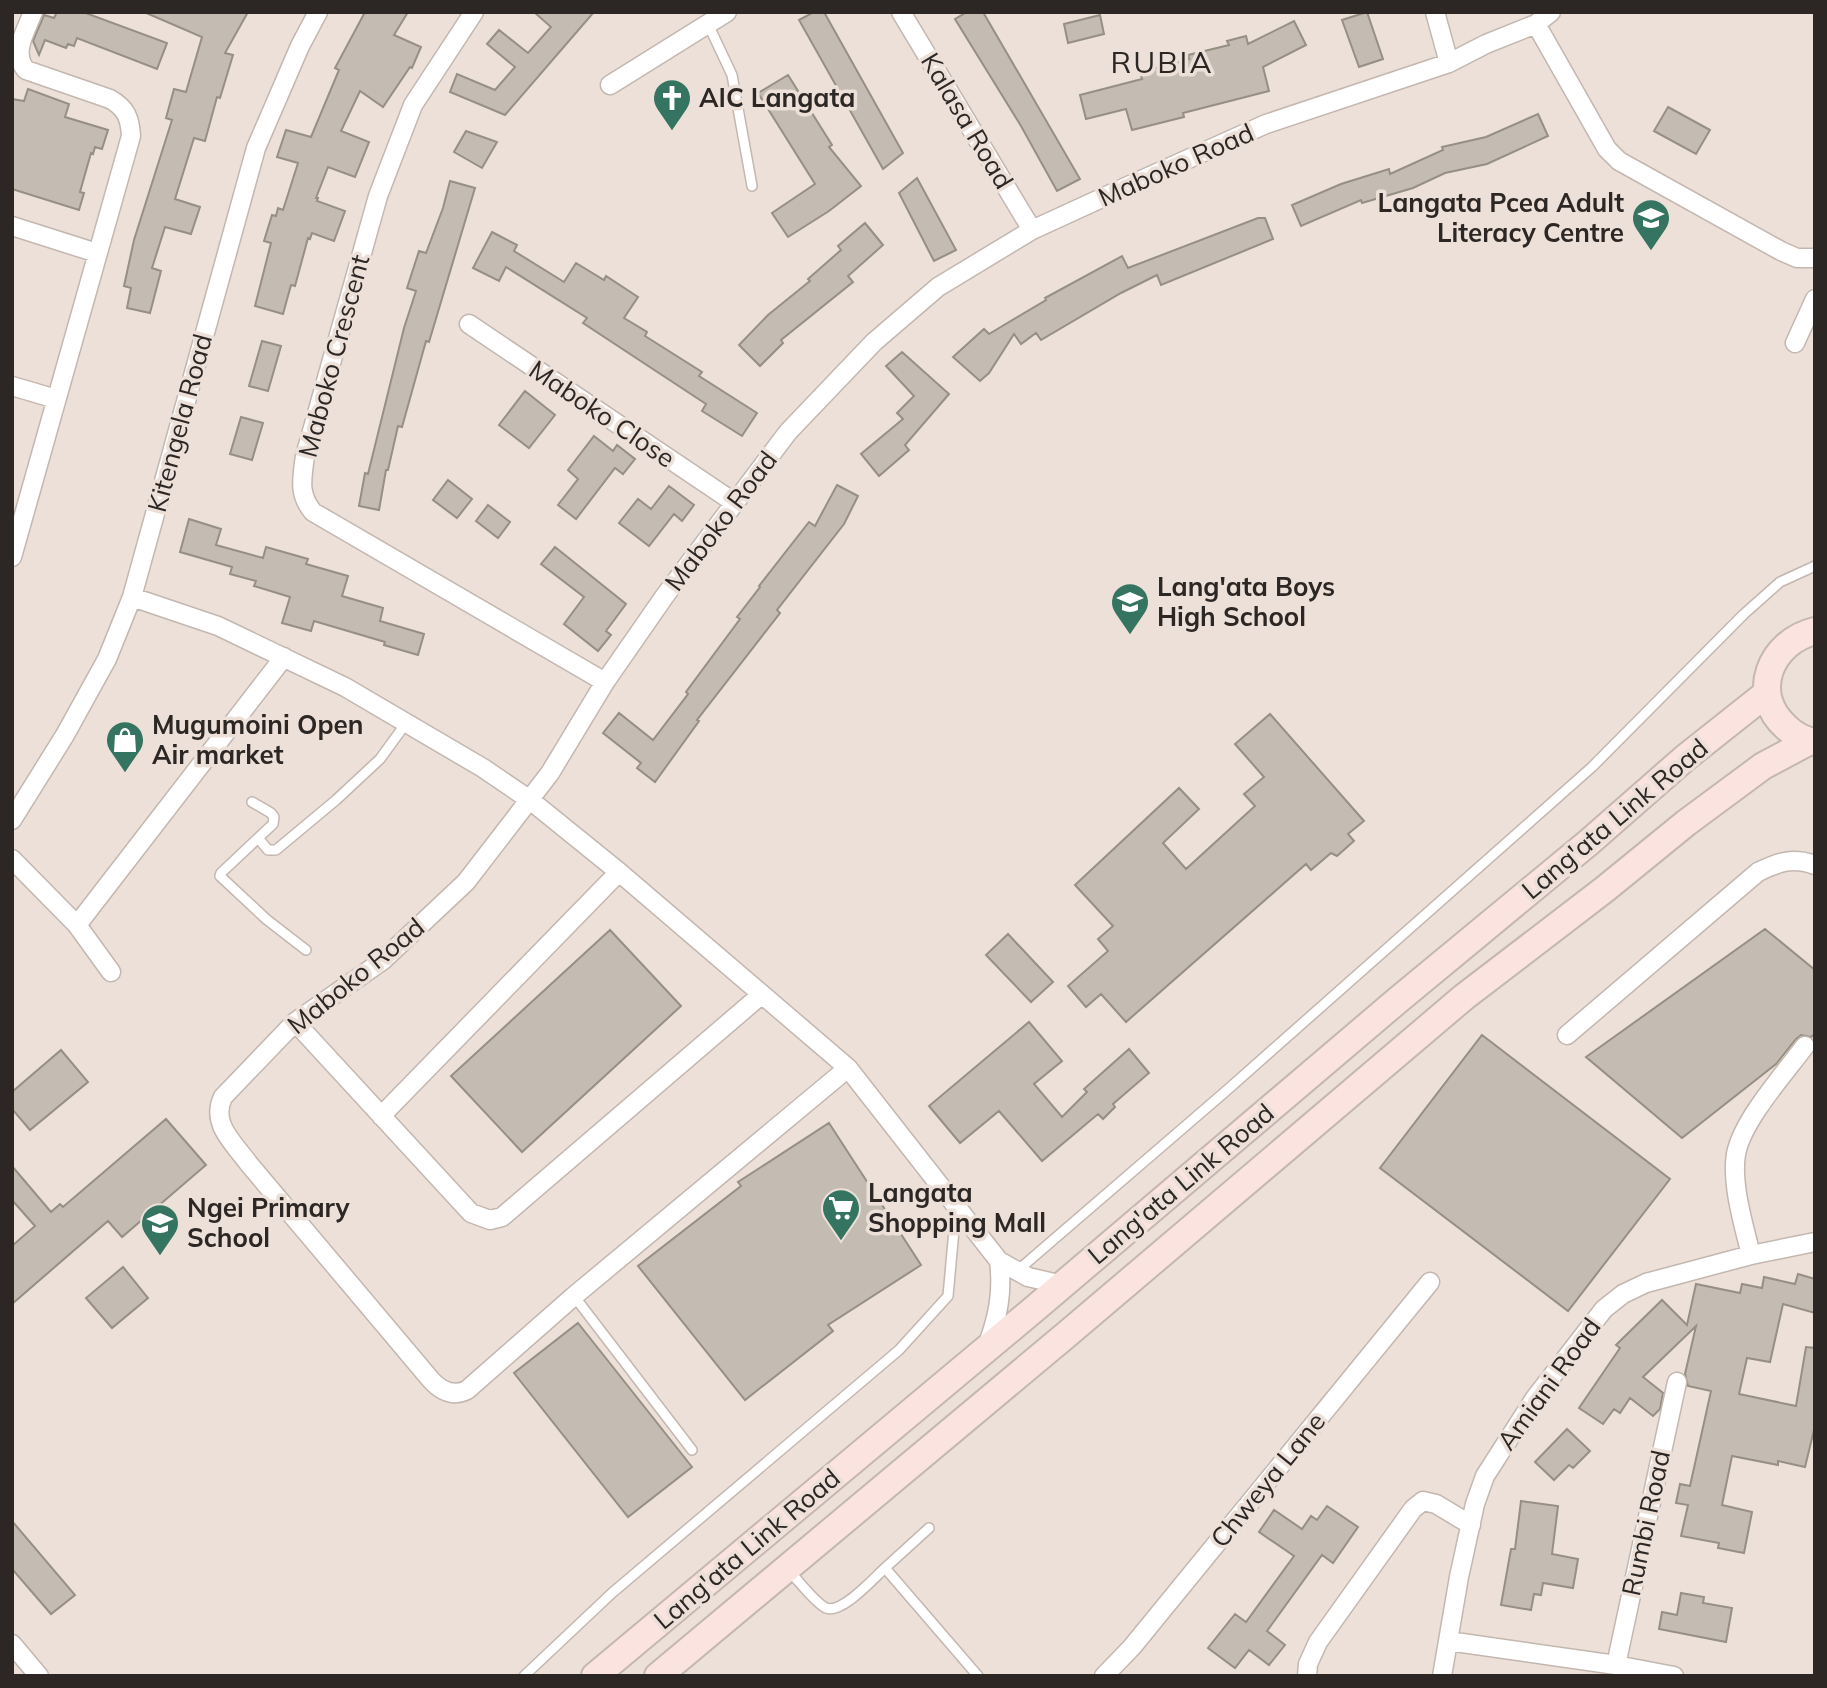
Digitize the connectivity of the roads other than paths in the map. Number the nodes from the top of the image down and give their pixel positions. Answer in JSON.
{"nodes":[{"id":1,"x":33,"y":12,"type":"edge"},
{"id":2,"x":318,"y":12,"type":"edge"},
{"id":3,"x":474,"y":12,"type":"edge"},
{"id":4,"x":727,"y":12,"type":"edge"},
{"id":5,"x":901,"y":12,"type":"edge"},
{"id":6,"x":1435,"y":12,"type":"edge"},
{"id":7,"x":1551,"y":12,"type":"edge"},
{"id":8,"x":708,"y":24,"type":"junction"},
{"id":9,"x":1536,"y":24,"type":"junction"},
{"id":10,"x":1449,"y":63,"type":"junction"},
{"id":11,"x":610,"y":85,"type":"dead end"},
{"id":12,"x":752,"y":186,"type":"dead end"},
{"id":13,"x":12,"y":226,"type":"edge"},
{"id":14,"x":1032,"y":230,"type":"junction"},
{"id":15,"x":97,"y":253,"type":"junction"},
{"id":16,"x":1815,"y":258,"type":"edge"},
{"id":17,"x":1815,"y":299,"type":"edge"},
{"id":18,"x":469,"y":324,"type":"dead end"},
{"id":19,"x":1795,"y":343,"type":"dead end"},
{"id":20,"x":12,"y":386,"type":"edge"},
{"id":21,"x":56,"y":399,"type":"junction"},
{"id":22,"x":735,"y":503,"type":"junction"},
{"id":23,"x":13,"y":553,"type":"edge"},
{"id":24,"x":1815,"y":566,"type":"edge"},
{"id":25,"x":132,"y":597,"type":"junction"},
{"id":26,"x":1815,"y":631,"type":"edge"},
{"id":27,"x":284,"y":657,"type":"junction"},
{"id":28,"x":605,"y":682,"type":"junction"},
{"id":29,"x":1767,"y":693,"type":"junction"},
{"id":30,"x":407,"y":722,"type":"junction"},
{"id":31,"x":1812,"y":741,"type":"edge"},
{"id":32,"x":530,"y":800,"type":"junction"},
{"id":33,"x":252,"y":802,"type":"dead end"},
{"id":34,"x":12,"y":820,"type":"edge"},
{"id":35,"x":258,"y":838,"type":"junction"},
{"id":36,"x":12,"y":859,"type":"edge"},
{"id":37,"x":1815,"y":865,"type":"edge"},
{"id":38,"x":619,"y":872,"type":"junction"},
{"id":39,"x":76,"y":925,"type":"junction"},
{"id":40,"x":306,"y":950,"type":"dead end"},
{"id":41,"x":111,"y":972,"type":"dead end"},
{"id":42,"x":761,"y":995,"type":"junction"},
{"id":43,"x":295,"y":1023,"type":"junction"},
{"id":44,"x":1567,"y":1035,"type":"dead end"},
{"id":45,"x":1805,"y":1046,"type":"dead end"},
{"id":46,"x":848,"y":1069,"type":"junction"},
{"id":47,"x":381,"y":1116,"type":"junction"},
{"id":48,"x":956,"y":1206,"type":"junction"},
{"id":49,"x":1815,"y":1241,"type":"edge"},
{"id":50,"x":1751,"y":1255,"type":"junction"},
{"id":51,"x":999,"y":1261,"type":"junction"},
{"id":52,"x":1016,"y":1272,"type":"junction"},
{"id":53,"x":1430,"y":1282,"type":"dead end"},
{"id":54,"x":1063,"y":1285,"type":"junction"},
{"id":55,"x":574,"y":1296,"type":"junction"},
{"id":56,"x":986,"y":1349,"type":"junction"},
{"id":57,"x":1677,"y":1382,"type":"dead end"},
{"id":58,"x":692,"y":1450,"type":"dead end"},
{"id":59,"x":1471,"y":1525,"type":"junction"},
{"id":60,"x":929,"y":1528,"type":"dead end"},
{"id":61,"x":885,"y":1568,"type":"junction"},
{"id":62,"x":787,"y":1569,"type":"junction"},
{"id":63,"x":1448,"y":1641,"type":"junction"},
{"id":64,"x":12,"y":1644,"type":"edge"},
{"id":65,"x":1615,"y":1665,"type":"junction"},
{"id":66,"x":39,"y":1676,"type":"edge"},
{"id":67,"x":524,"y":1676,"type":"edge"},
{"id":68,"x":595,"y":1676,"type":"edge"},
{"id":69,"x":658,"y":1676,"type":"edge"},
{"id":70,"x":978,"y":1676,"type":"edge"},
{"id":71,"x":1104,"y":1676,"type":"edge"},
{"id":72,"x":1307,"y":1676,"type":"edge"},
{"id":73,"x":1442,"y":1676,"type":"edge"},
{"id":74,"x":1674,"y":1676,"type":"edge"}],
"edges":[{"from":1,"to":15,"type":"street"},
{"from":2,"to":25,"type":"street","name":"Kitengela Road"},
{"from":3,"to":28,"type":"street","name":"Maboko Crescent"},
{"from":4,"to":8,"type":"street"},
{"from":5,"to":14,"type":"street","name":"Kalasa Road"},
{"from":6,"to":10,"type":"street"},
{"from":7,"to":9,"type":"street","name":"Maboko Road"},
{"from":8,"to":11,"type":"street"},
{"from":8,"to":12,"type":"lane"},
{"from":9,"to":10,"type":"street","name":"Maboko Road"},
{"from":9,"to":16,"type":"street"},
{"from":10,"to":14,"type":"street","name":"Maboko Road"},
{"from":13,"to":15,"type":"street"},
{"from":14,"to":22,"type":"street","name":"Maboko Road"},
{"from":15,"to":21,"type":"street"},
{"from":17,"to":19,"type":"street"},
{"from":18,"to":22,"type":"street","name":"Maboko Close"},
{"from":20,"to":21,"type":"street"},
{"from":21,"to":23,"type":"street"},
{"from":22,"to":28,"type":"street","name":"Maboko Road"},
{"from":24,"to":52,"type":"lane"},
{"from":25,"to":27,"type":"street"},
{"from":25,"to":34,"type":"street","name":"Kitengela Road"},
{"from":26,"to":29,"type":"main road"},
{"from":27,"to":30,"type":"street"},
{"from":27,"to":39,"type":"street"},
{"from":28,"to":32,"type":"street","name":"Maboko Road"},
{"from":29,"to":31,"type":"main road"},
{"from":29,"to":54,"type":"main road","name":"Lang'ata Link Road"},
{"from":30,"to":32,"type":"street"},
{"from":30,"to":35,"type":"lane"},
{"from":31,"to":62,"type":"main road","name":"Lang'ata Link Road"},
{"from":32,"to":38,"type":"street"},
{"from":32,"to":43,"type":"street","name":"Maboko Road"},
{"from":33,"to":35,"type":"lane"},
{"from":35,"to":40,"type":"lane"},
{"from":36,"to":39,"type":"street"},
{"from":37,"to":44,"type":"street"},
{"from":38,"to":42,"type":"street"},
{"from":38,"to":47,"type":"street"},
{"from":39,"to":41,"type":"street"},
{"from":42,"to":46,"type":"street"},
{"from":42,"to":47,"type":"street"},
{"from":43,"to":47,"type":"street"},
{"from":43,"to":55,"type":"street","name":"Maboko Road"},
{"from":45,"to":50,"type":"street"},
{"from":46,"to":48,"type":"street"},
{"from":46,"to":55,"type":"street","name":"Maboko Road"},
{"from":48,"to":51,"type":"street"},
{"from":48,"to":67,"type":"lane"},
{"from":49,"to":50,"type":"street","name":"Amiani Road"},
{"from":50,"to":59,"type":"street","name":"Amiani Road"},
{"from":51,"to":52,"type":"street"},
{"from":51,"to":56,"type":"street"},
{"from":52,"to":54,"type":"street"},
{"from":53,"to":71,"type":"street","name":"Chweya Lane"},
{"from":54,"to":56,"type":"main road","name":"Lang'ata Link Road"},
{"from":55,"to":58,"type":"lane"},
{"from":56,"to":68,"type":"main road","name":"Lang'ata Link Road"},
{"from":57,"to":65,"type":"street","name":"Rumbi Road"},
{"from":59,"to":63,"type":"street","name":"Amiani Road"},
{"from":59,"to":72,"type":"street"},
{"from":60,"to":61,"type":"lane"},
{"from":61,"to":62,"type":"lane"},
{"from":61,"to":70,"type":"lane"},
{"from":62,"to":69,"type":"main road","name":"Lang'ata Link Road"},
{"from":63,"to":65,"type":"street"},
{"from":63,"to":73,"type":"street","name":"Amiani Road"},
{"from":64,"to":66,"type":"street"},
{"from":65,"to":74,"type":"street"}]}
